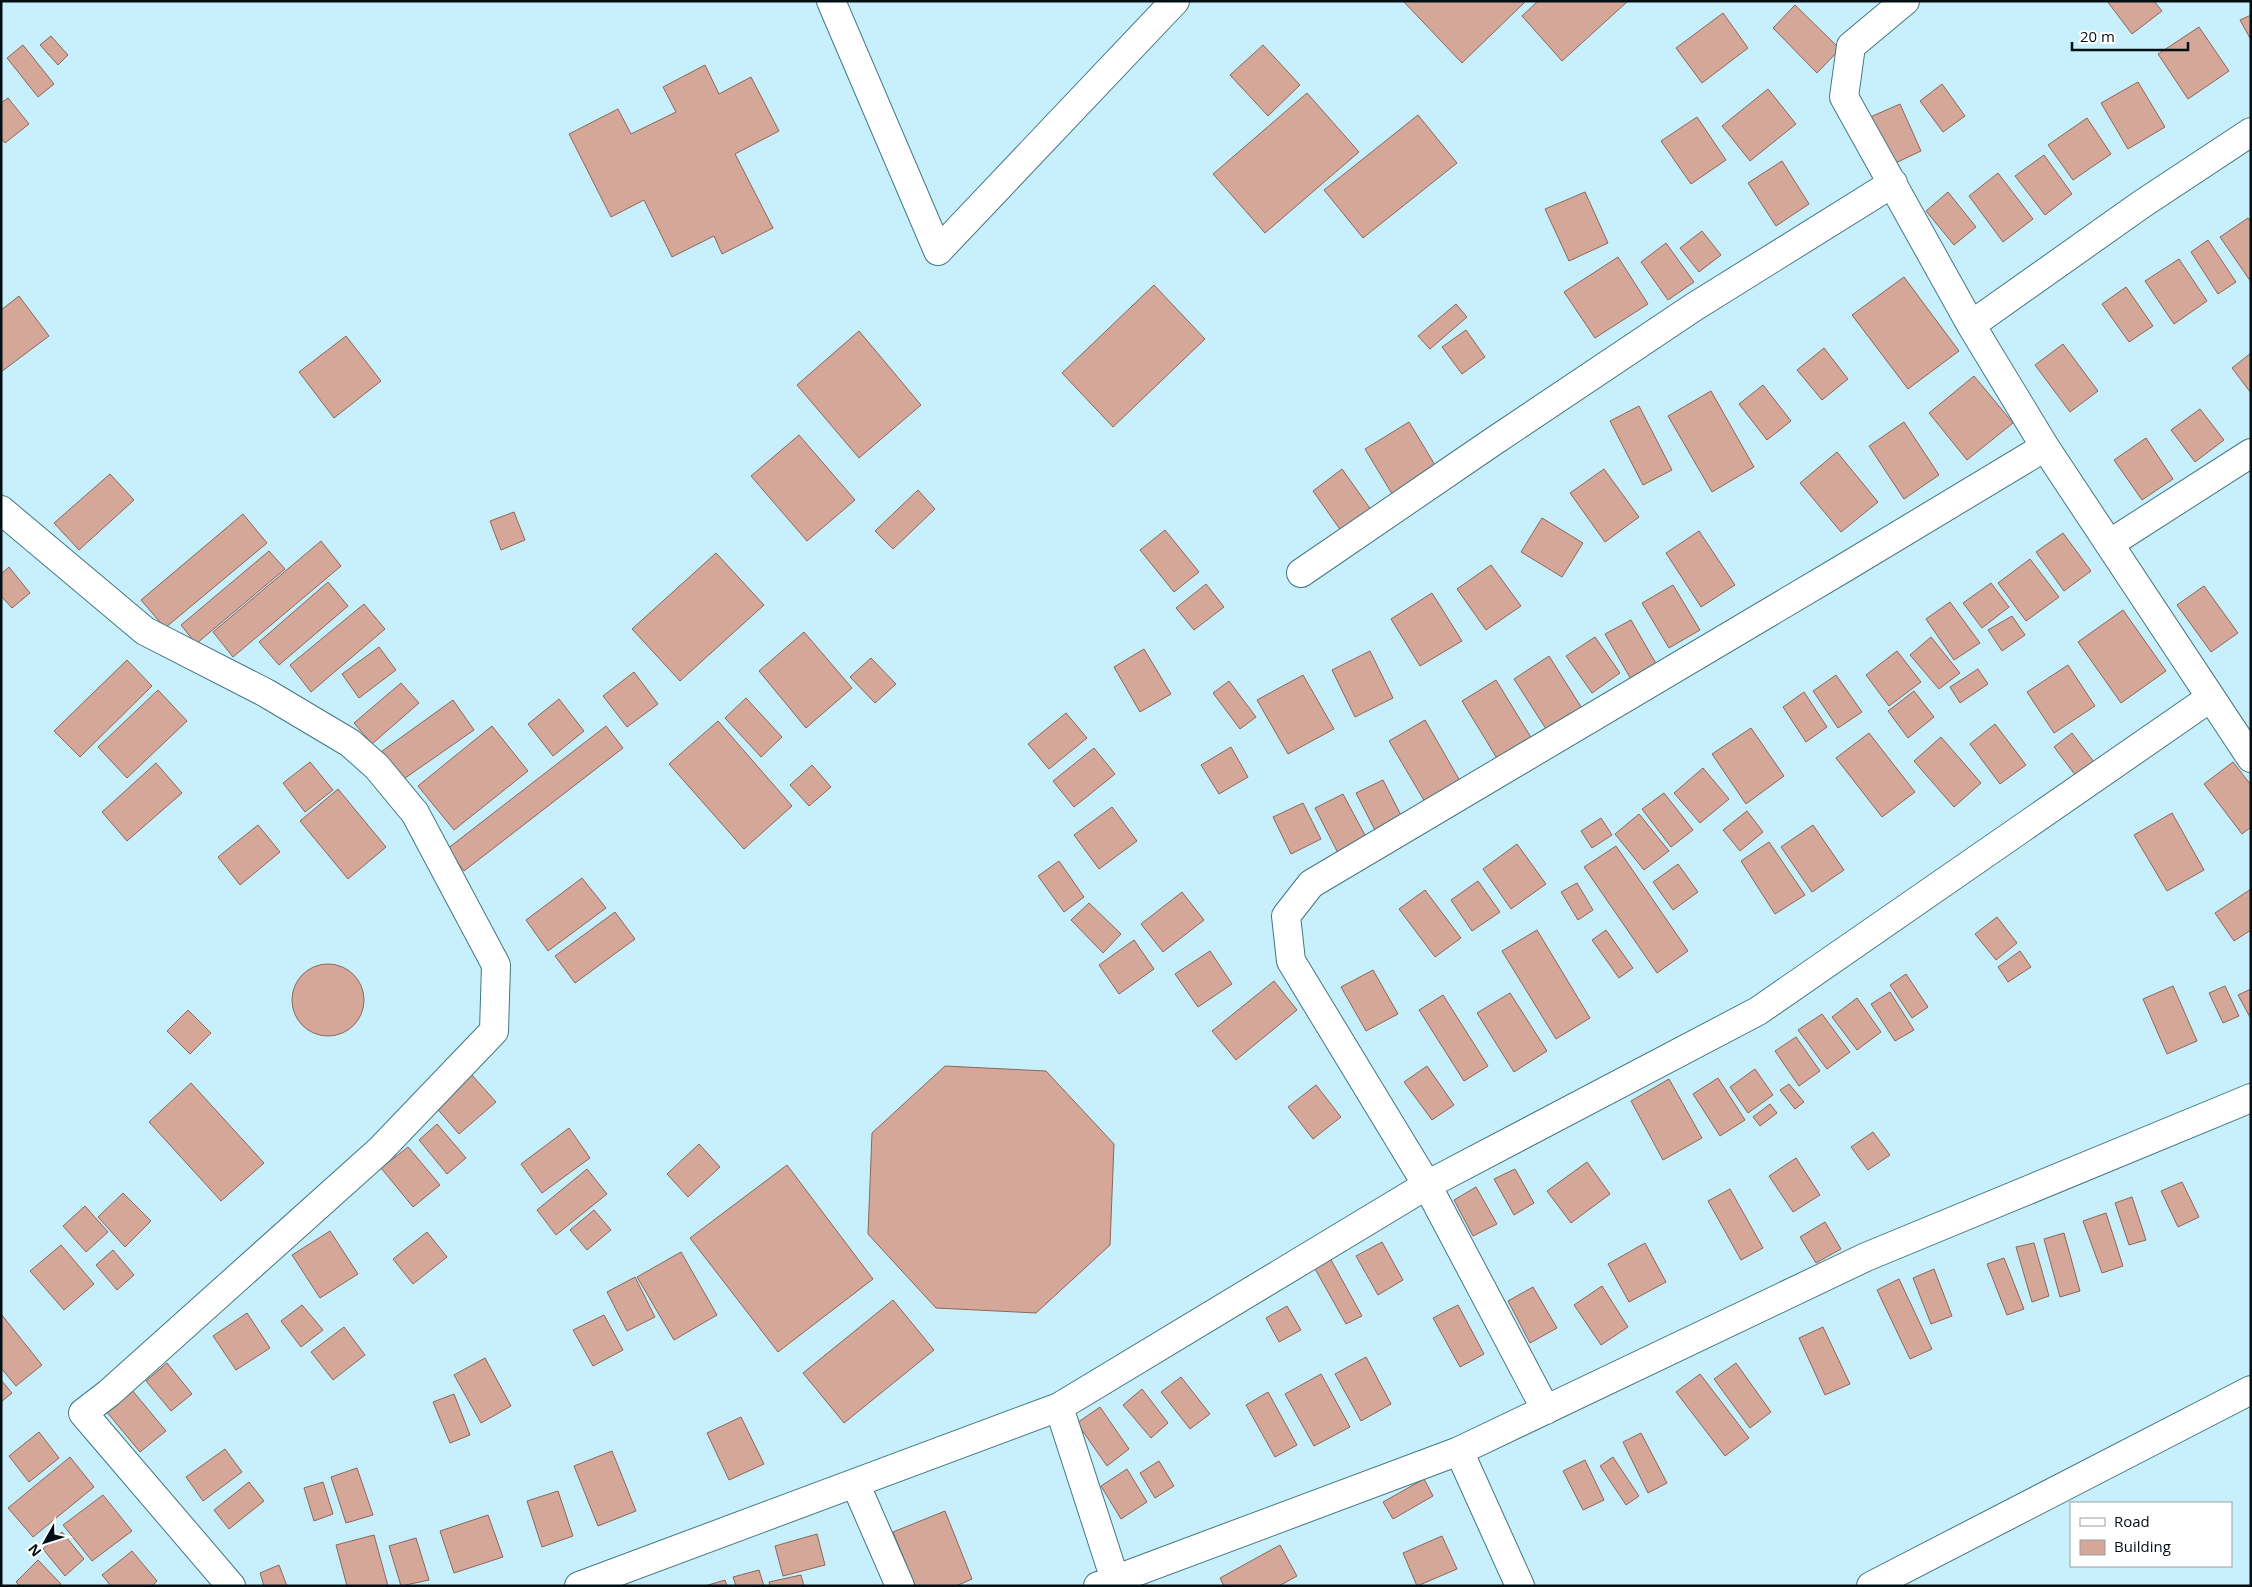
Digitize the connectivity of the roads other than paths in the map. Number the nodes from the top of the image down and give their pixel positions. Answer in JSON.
{"nodes":[{"id":1,"x":831,"y":1,"type":"edge"},
{"id":2,"x":1174,"y":1,"type":"edge"},
{"id":3,"x":1904,"y":1,"type":"edge"},
{"id":4,"x":2251,"y":132,"type":"edge"},
{"id":5,"x":1893,"y":183,"type":"junction"},
{"id":6,"x":1971,"y":324,"type":"junction"},
{"id":7,"x":2045,"y":447,"type":"junction"},
{"id":8,"x":2251,"y":453,"type":"edge"},
{"id":9,"x":1,"y":510,"type":"edge"},
{"id":10,"x":2109,"y":544,"type":"junction"},
{"id":11,"x":1301,"y":573,"type":"dead end"},
{"id":12,"x":2210,"y":698,"type":"junction"},
{"id":13,"x":2251,"y":758,"type":"edge"},
{"id":14,"x":2251,"y":1098,"type":"edge"},
{"id":15,"x":1427,"y":1185,"type":"junction"},
{"id":16,"x":2251,"y":1390,"type":"edge"},
{"id":17,"x":1059,"y":1407,"type":"junction"},
{"id":18,"x":1546,"y":1410,"type":"junction"},
{"id":19,"x":1458,"y":1451,"type":"junction"},
{"id":20,"x":856,"y":1483,"type":"junction"},
{"id":21,"x":1109,"y":1584,"type":"edge"},
{"id":22,"x":231,"y":1586,"type":"edge"},
{"id":23,"x":579,"y":1586,"type":"edge"},
{"id":24,"x":900,"y":1586,"type":"edge"},
{"id":25,"x":1520,"y":1586,"type":"edge"},
{"id":26,"x":1871,"y":1586,"type":"edge"}],
"edges":[{"from":1,"to":2,"type":"street"},
{"from":3,"to":5,"type":"street"},
{"from":4,"to":6,"type":"street"},
{"from":5,"to":6,"type":"street"},
{"from":5,"to":11,"type":"street"},
{"from":6,"to":7,"type":"street"},
{"from":7,"to":10,"type":"street"},
{"from":7,"to":15,"type":"street"},
{"from":8,"to":10,"type":"street"},
{"from":9,"to":22,"type":"street"},
{"from":10,"to":12,"type":"street"},
{"from":12,"to":13,"type":"street"},
{"from":12,"to":15,"type":"street"},
{"from":14,"to":18,"type":"street"},
{"from":15,"to":17,"type":"street"},
{"from":15,"to":18,"type":"street"},
{"from":16,"to":26,"type":"street"},
{"from":17,"to":20,"type":"street"},
{"from":17,"to":21,"type":"street"},
{"from":18,"to":19,"type":"street"},
{"from":19,"to":21,"type":"street"},
{"from":19,"to":25,"type":"street"},
{"from":20,"to":23,"type":"street"},
{"from":20,"to":24,"type":"street"}]}
